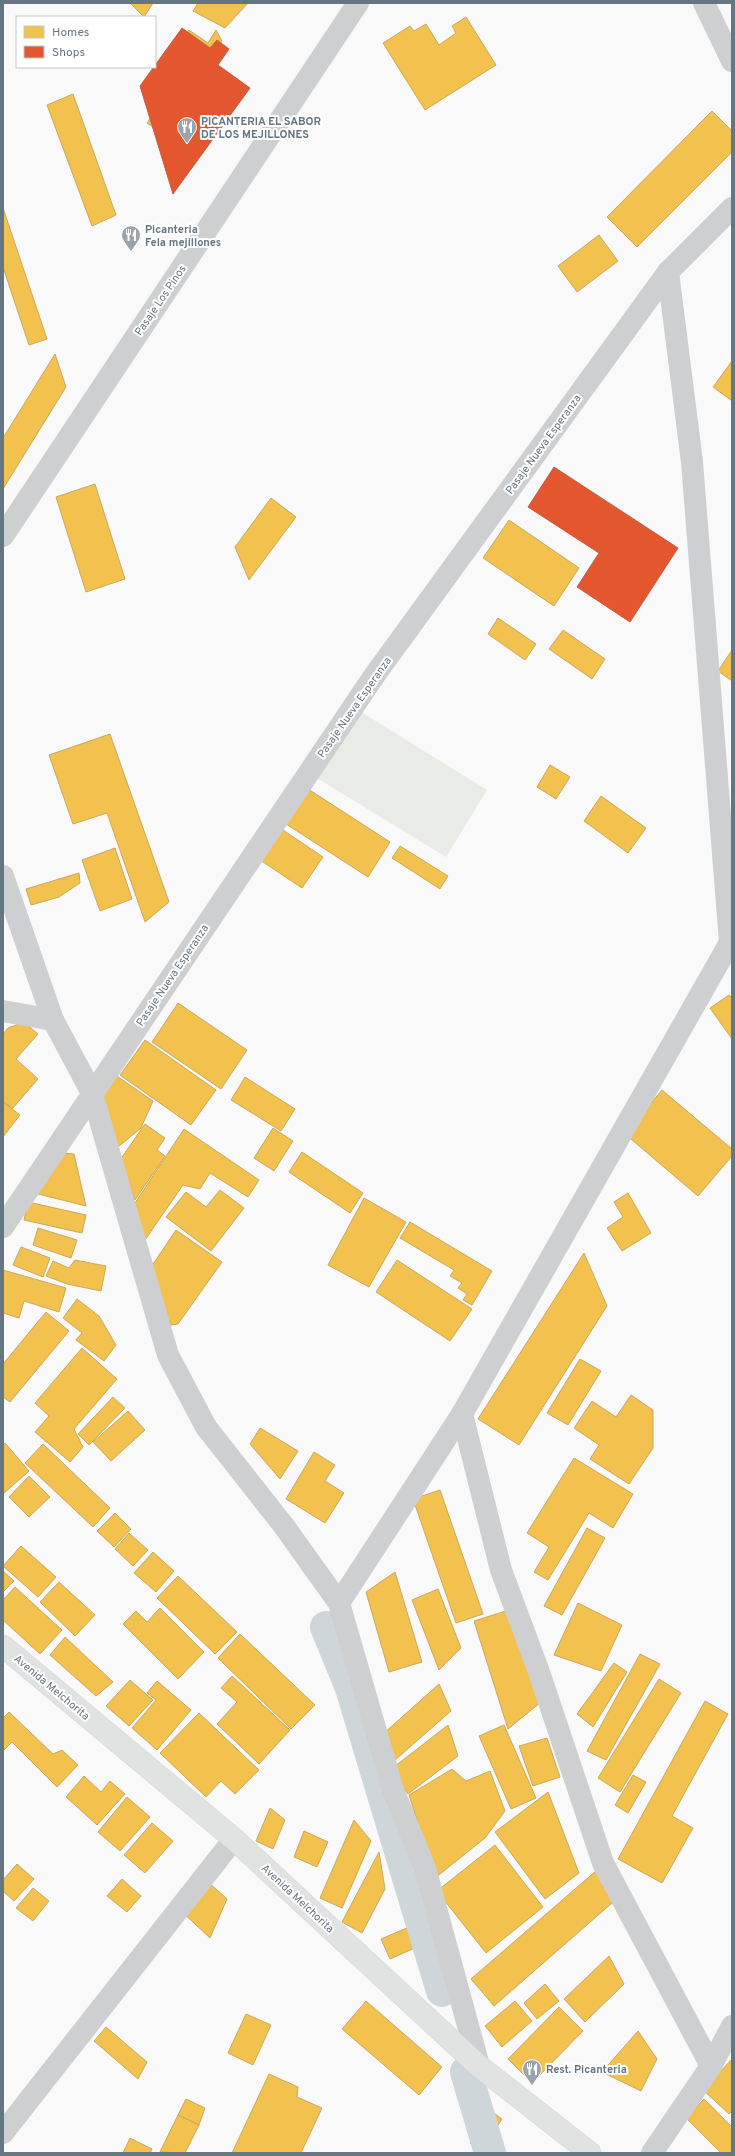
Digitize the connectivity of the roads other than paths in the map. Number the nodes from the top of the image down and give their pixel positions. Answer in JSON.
{"nodes":[{"id":1,"x":358,"y":3,"type":"edge"},
{"id":2,"x":704,"y":3,"type":"edge"},
{"id":3,"x":732,"y":61,"type":"edge"},
{"id":4,"x":732,"y":208,"type":"edge"},
{"id":5,"x":668,"y":272,"type":"junction"},
{"id":6,"x":3,"y":536,"type":"edge"},
{"id":7,"x":3,"y":876,"type":"edge"},
{"id":8,"x":731,"y":941,"type":"edge"},
{"id":9,"x":3,"y":1011,"type":"edge"},
{"id":10,"x":53,"y":1020,"type":"junction"},
{"id":11,"x":92,"y":1093,"type":"junction"},
{"id":12,"x":3,"y":1226,"type":"edge"},
{"id":13,"x":462,"y":1414,"type":"junction"},
{"id":14,"x":339,"y":1603,"type":"junction"},
{"id":15,"x":3,"y":1646,"type":"edge"},
{"id":16,"x":234,"y":1838,"type":"junction"},
{"id":17,"x":732,"y":2026,"type":"edge"},
{"id":18,"x":479,"y":2066,"type":"junction"},
{"id":19,"x":711,"y":2066,"type":"junction"},
{"id":20,"x":3,"y":2133,"type":"edge"},
{"id":21,"x":590,"y":2153,"type":"edge"},
{"id":22,"x":652,"y":2153,"type":"edge"}],
"edges":[{"from":1,"to":6,"type":"street","name":"Pasaje Los Pinos"},
{"from":2,"to":3,"type":"street"},
{"from":4,"to":5,"type":"street","name":"Pasaje Nueva Esperanza"},
{"from":5,"to":8,"type":"street"},
{"from":5,"to":11,"type":"street","name":"Pasaje Nueva Esperanza"},
{"from":7,"to":10,"type":"street"},
{"from":8,"to":13,"type":"street"},
{"from":9,"to":10,"type":"street"},
{"from":10,"to":11,"type":"street"},
{"from":11,"to":12,"type":"street","name":"Pasaje Nueva Esperanza"},
{"from":11,"to":14,"type":"street"},
{"from":13,"to":14,"type":"street"},
{"from":13,"to":19,"type":"street"},
{"from":14,"to":18,"type":"street"},
{"from":15,"to":16,"type":"main road","name":"Avenida Melchorita"},
{"from":16,"to":18,"type":"main road","name":"Avenida Melchorita"},
{"from":16,"to":20,"type":"street"},
{"from":17,"to":19,"type":"street"},
{"from":18,"to":21,"type":"main road","name":"Avenida Melchorita"},
{"from":19,"to":22,"type":"street"}]}
